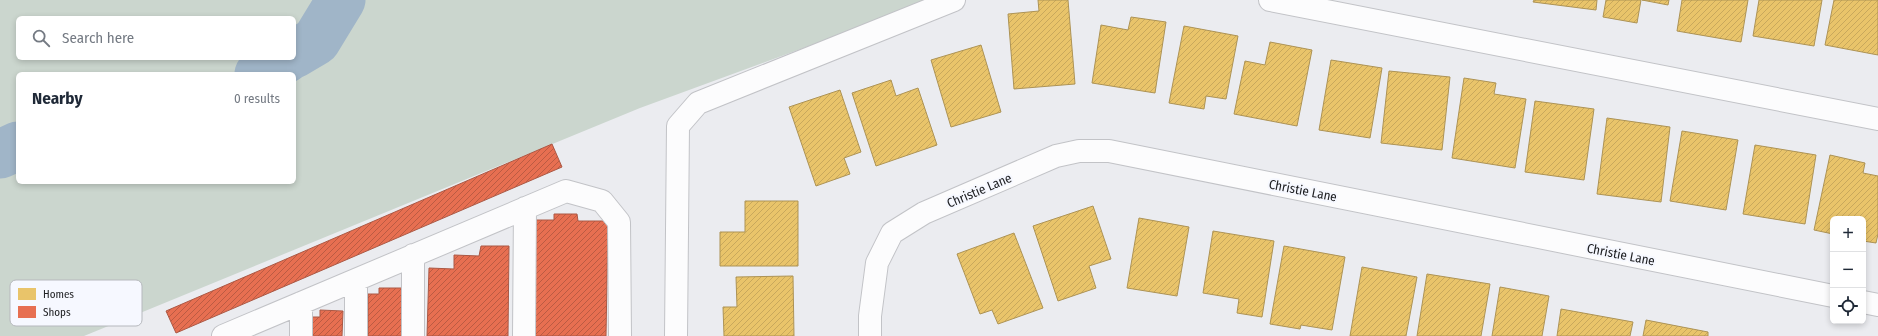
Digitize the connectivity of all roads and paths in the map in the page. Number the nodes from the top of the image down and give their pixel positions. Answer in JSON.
{"nodes":[{"id":1,"x":954,"y":0,"type":"edge"},
{"id":2,"x":1270,"y":0,"type":"edge"},
{"id":3,"x":1878,"y":119,"type":"edge"},
{"id":4,"x":525,"y":208,"type":"junction"},
{"id":5,"x":414,"y":255,"type":"junction"},
{"id":6,"x":356,"y":280,"type":"junction"},
{"id":7,"x":1830,"y":295,"type":"edge"},
{"id":8,"x":301,"y":303,"type":"junction"},
{"id":9,"x":1866,"y":303,"type":"edge"},
{"id":10,"x":1878,"y":305,"type":"edge"},
{"id":11,"x":251,"y":330,"type":"edge"},
{"id":12,"x":223,"y":336,"type":"edge"},
{"id":13,"x":301,"y":336,"type":"edge"},
{"id":14,"x":356,"y":336,"type":"edge"},
{"id":15,"x":413,"y":336,"type":"edge"},
{"id":16,"x":524,"y":336,"type":"edge"},
{"id":17,"x":620,"y":336,"type":"edge"},
{"id":18,"x":676,"y":336,"type":"edge"},
{"id":19,"x":870,"y":336,"type":"edge"}],
"edges":[{"from":1,"to":18,"type":"street"},
{"from":2,"to":3,"type":"street"},
{"from":4,"to":5,"type":"street"},
{"from":4,"to":16,"type":"street"},
{"from":4,"to":17,"type":"street"},
{"from":5,"to":6,"type":"street"},
{"from":5,"to":15,"type":"street"},
{"from":6,"to":8,"type":"street"},
{"from":6,"to":14,"type":"street"},
{"from":7,"to":19,"type":"street","name":"Christie Lane"},
{"from":8,"to":11,"type":"street"},
{"from":8,"to":13,"type":"street"},
{"from":9,"to":10,"type":"street"},
{"from":11,"to":12,"type":"street"}]}
